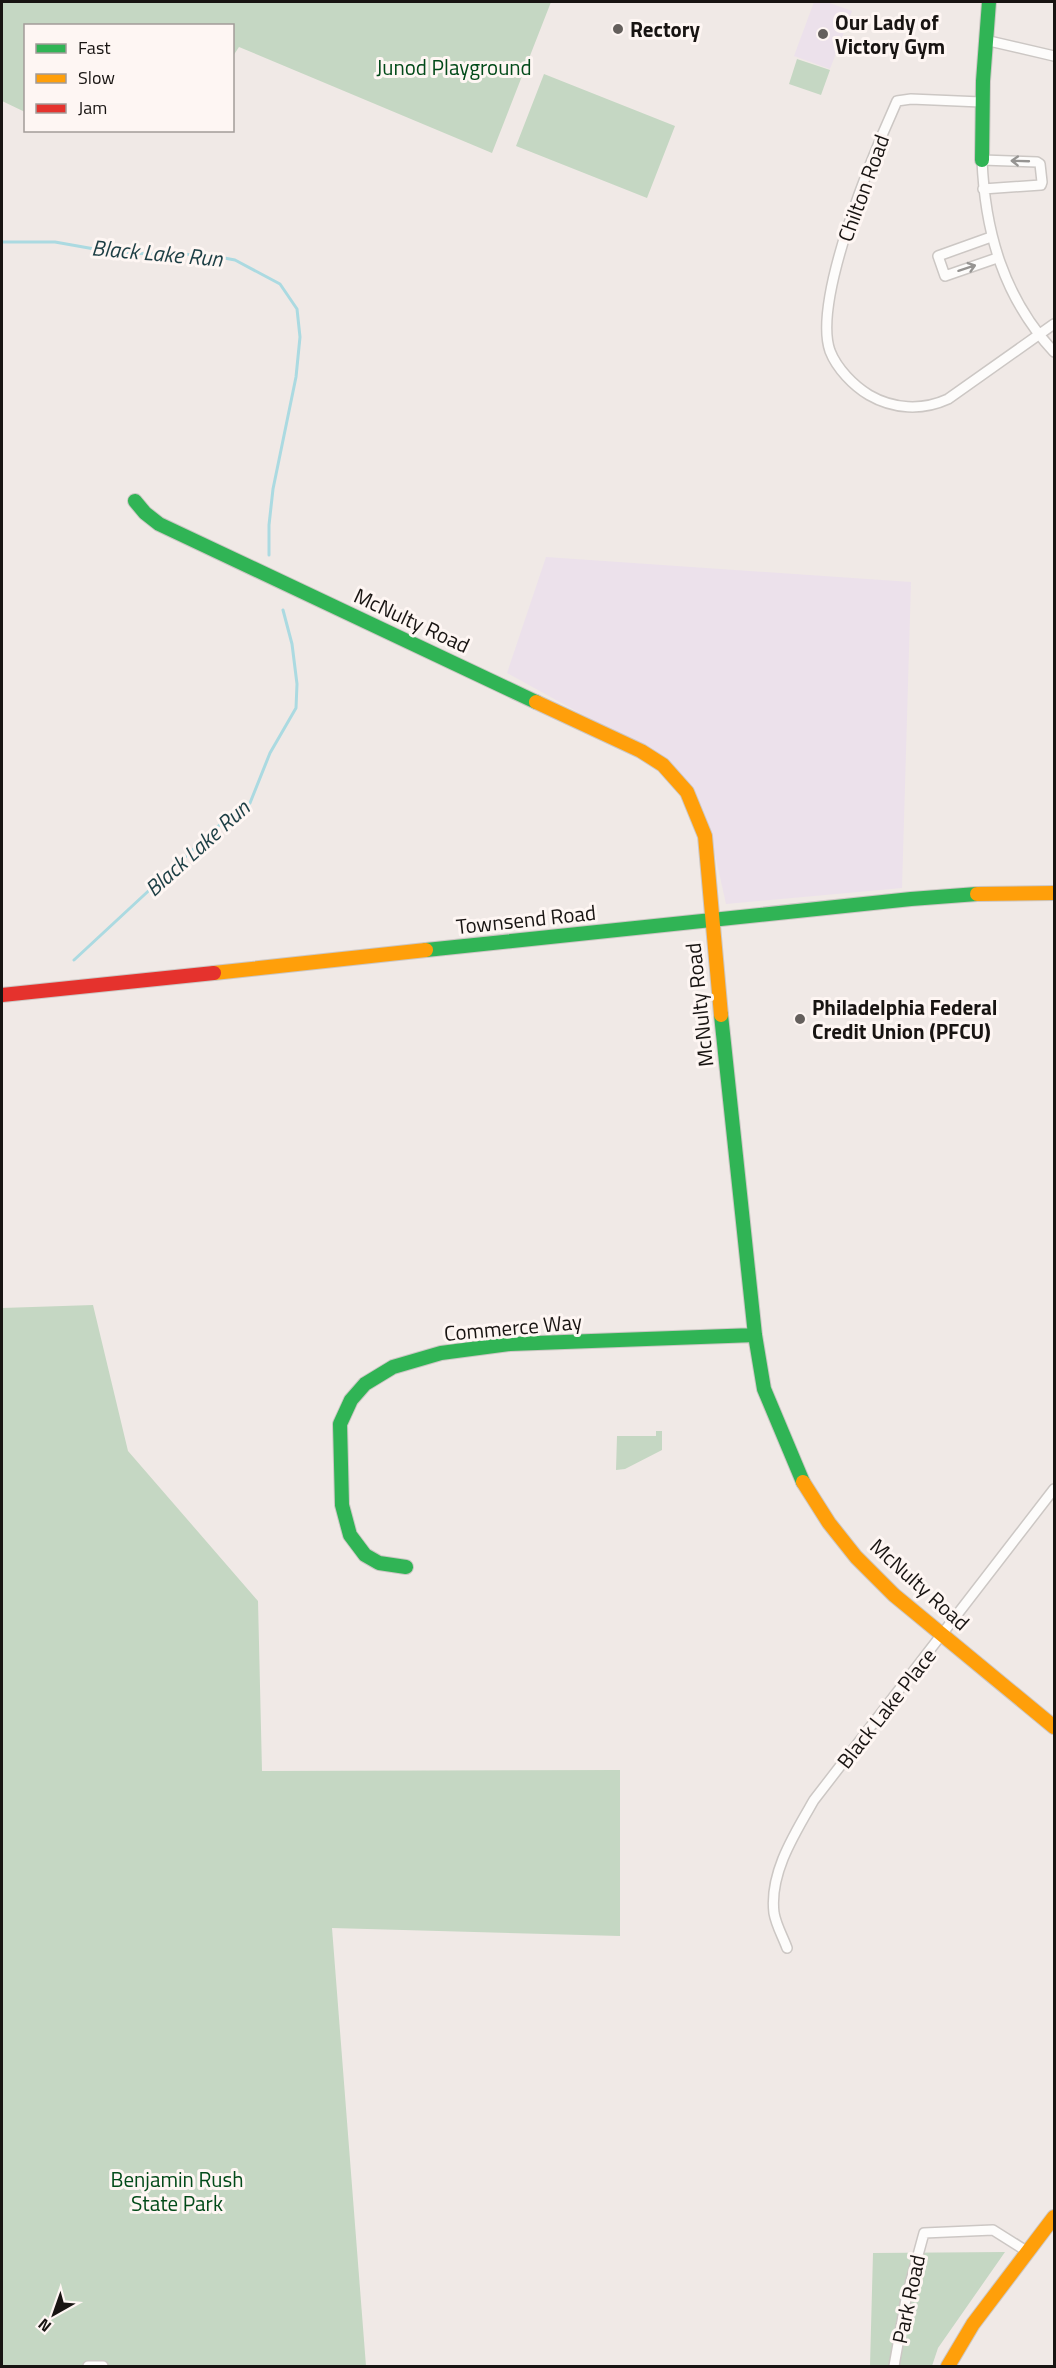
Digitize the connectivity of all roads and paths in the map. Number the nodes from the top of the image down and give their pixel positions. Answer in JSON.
{"nodes":[{"id":1,"x":990,"y":2,"type":"edge"},
{"id":2,"x":984,"y":39,"type":"junction"},
{"id":3,"x":1054,"y":56,"type":"edge"},
{"id":4,"x":981,"y":102,"type":"junction"},
{"id":5,"x":982,"y":160,"type":"junction"},
{"id":6,"x":983,"y":187,"type":"junction"},
{"id":7,"x":991,"y":237,"type":"junction"},
{"id":8,"x":998,"y":258,"type":"junction"},
{"id":9,"x":1054,"y":324,"type":"edge"},
{"id":10,"x":1039,"y":335,"type":"junction"},
{"id":11,"x":1054,"y":352,"type":"edge"},
{"id":12,"x":135,"y":501,"type":"dead end"},
{"id":13,"x":1054,"y":893,"type":"edge"},
{"id":14,"x":711,"y":920,"type":"junction"},
{"id":15,"x":2,"y":995,"type":"edge"},
{"id":16,"x":755,"y":1335,"type":"junction"},
{"id":17,"x":1054,"y":1489,"type":"edge"},
{"id":18,"x":406,"y":1567,"type":"dead end"},
{"id":19,"x":943,"y":1634,"type":"junction"},
{"id":20,"x":1054,"y":1727,"type":"edge"},
{"id":21,"x":787,"y":1948,"type":"dead end"},
{"id":22,"x":1054,"y":2217,"type":"edge"},
{"id":23,"x":1028,"y":2252,"type":"junction"},
{"id":24,"x":88,"y":2367,"type":"edge"},
{"id":25,"x":103,"y":2367,"type":"edge"},
{"id":26,"x":894,"y":2367,"type":"edge"},
{"id":27,"x":948,"y":2367,"type":"edge"}],
"edges":[{"from":1,"to":2,"type":"street"},
{"from":2,"to":3,"type":"street"},
{"from":2,"to":4,"type":"street"},
{"from":4,"to":5,"type":"street"},
{"from":4,"to":10,"type":"street","name":"Chilton Road"},
{"from":5,"to":6,"type":"street"},
{"from":6,"to":5,"type":"street","one_way":true},
{"from":6,"to":7,"type":"street"},
{"from":7,"to":8,"type":"street"},
{"from":7,"to":8,"type":"street","one_way":true},
{"from":8,"to":10,"type":"street"},
{"from":9,"to":10,"type":"street"},
{"from":10,"to":11,"type":"street"},
{"from":12,"to":14,"type":"street","name":"McNulty Road"},
{"from":13,"to":14,"type":"street","name":"Townsend Road"},
{"from":14,"to":15,"type":"street","name":"Townsend Road"},
{"from":14,"to":16,"type":"street","name":"McNulty Road"},
{"from":16,"to":18,"type":"street","name":"Commerce Way"},
{"from":16,"to":19,"type":"street","name":"McNulty Road"},
{"from":17,"to":19,"type":"street","name":"Black Lake Place"},
{"from":19,"to":20,"type":"street","name":"McNulty Road"},
{"from":19,"to":21,"type":"street","name":"Black Lake Place"},
{"from":22,"to":23,"type":"street"},
{"from":23,"to":26,"type":"street","name":"Park Road"},
{"from":23,"to":27,"type":"street"},
{"from":24,"to":25,"type":"street"}]}
